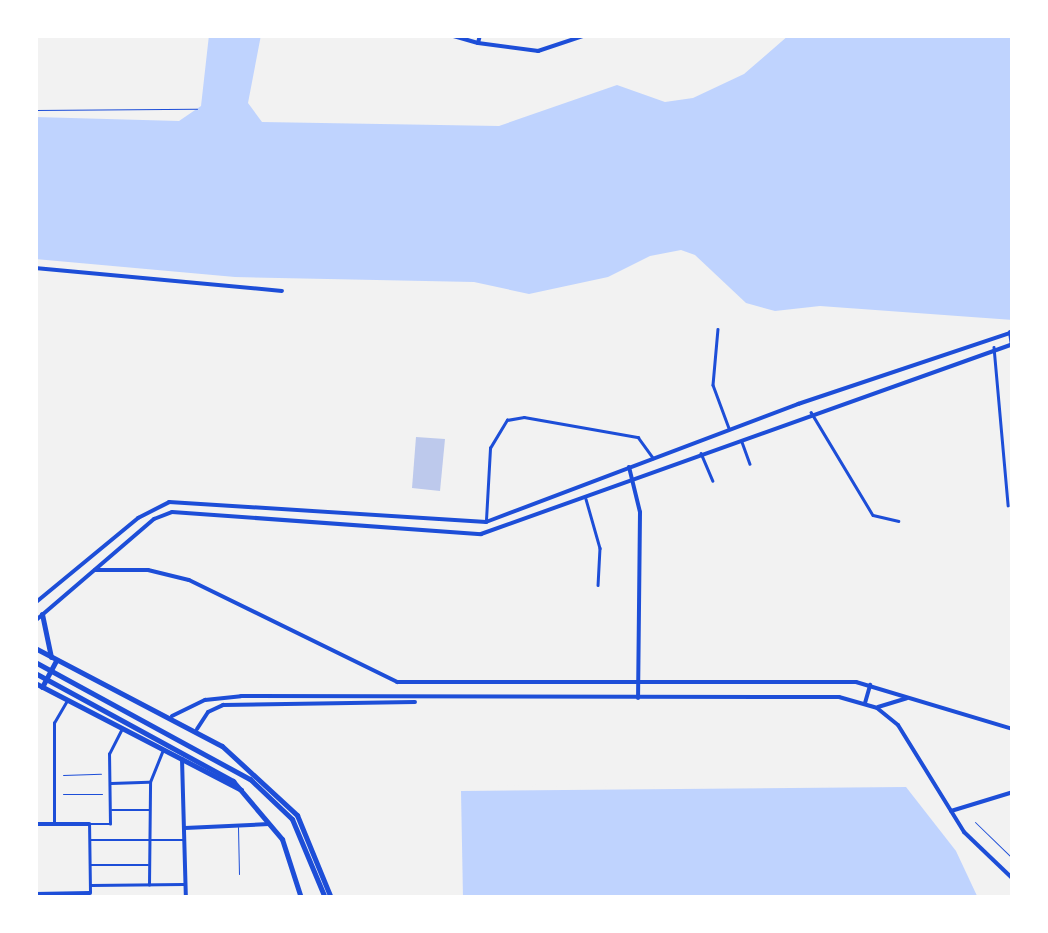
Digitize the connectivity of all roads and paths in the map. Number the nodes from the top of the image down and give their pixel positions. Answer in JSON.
{"nodes":[{"id":1,"x":450,"y":35,"type":"edge"},
{"id":2,"x":480,"y":35,"type":"edge"},
{"id":3,"x":586,"y":35,"type":"edge"},
{"id":4,"x":478,"y":43,"type":"junction"},
{"id":5,"x":197,"y":109,"type":"dead end"},
{"id":6,"x":35,"y":110,"type":"edge"},
{"id":7,"x":35,"y":268,"type":"edge"},
{"id":8,"x":282,"y":291,"type":"dead end"},
{"id":9,"x":718,"y":329,"type":"dead end"},
{"id":10,"x":1011,"y":332,"type":"edge"},
{"id":11,"x":1012,"y":344,"type":"edge"},
{"id":12,"x":994,"y":347,"type":"junction"},
{"id":13,"x":1013,"y":353,"type":"edge"},
{"id":14,"x":860,"y":382,"type":"junction"},
{"id":15,"x":864,"y":393,"type":"junction"},
{"id":16,"x":812,"y":412,"type":"junction"},
{"id":17,"x":730,"y":430,"type":"junction"},
{"id":18,"x":723,"y":432,"type":"junction"},
{"id":19,"x":740,"y":440,"type":"junction"},
{"id":20,"x":728,"y":444,"type":"junction"},
{"id":21,"x":701,"y":453,"type":"junction"},
{"id":22,"x":653,"y":458,"type":"junction"},
{"id":23,"x":750,"y":464,"type":"dead end"},
{"id":24,"x":629,"y":467,"type":"junction"},
{"id":25,"x":633,"y":479,"type":"junction"},
{"id":26,"x":713,"y":481,"type":"dead end"},
{"id":27,"x":585,"y":496,"type":"junction"},
{"id":28,"x":1008,"y":506,"type":"dead end"},
{"id":29,"x":138,"y":518,"type":"junction"},
{"id":30,"x":898,"y":521,"type":"dead end"},
{"id":31,"x":486,"y":522,"type":"junction"},
{"id":32,"x":145,"y":527,"type":"junction"},
{"id":33,"x":93,"y":570,"type":"junction"},
{"id":34,"x":598,"y":586,"type":"dead end"},
{"id":35,"x":35,"y":604,"type":"edge"},
{"id":36,"x":42,"y":614,"type":"junction"},
{"id":37,"x":35,"y":621,"type":"edge"},
{"id":38,"x":35,"y":648,"type":"edge"},
{"id":39,"x":54,"y":660,"type":"junction"},
{"id":40,"x":35,"y":662,"type":"edge"},
{"id":41,"x":35,"y":673,"type":"edge"},
{"id":42,"x":638,"y":684,"type":"junction"},
{"id":43,"x":38,"y":685,"type":"edge"},
{"id":44,"x":870,"y":685,"type":"junction"},
{"id":45,"x":912,"y":696,"type":"junction"},
{"id":46,"x":638,"y":698,"type":"junction"},
{"id":47,"x":67,"y":701,"type":"junction"},
{"id":48,"x":420,"y":701,"type":"junction"},
{"id":49,"x":865,"y":703,"type":"junction"},
{"id":50,"x":877,"y":708,"type":"junction"},
{"id":51,"x":172,"y":716,"type":"junction"},
{"id":52,"x":123,"y":728,"type":"junction"},
{"id":53,"x":197,"y":729,"type":"junction"},
{"id":54,"x":1012,"y":730,"type":"edge"},
{"id":55,"x":164,"y":748,"type":"junction"},
{"id":56,"x":182,"y":759,"type":"junction"},
{"id":57,"x":110,"y":774,"type":"junction"},
{"id":58,"x":54,"y":775,"type":"junction"},
{"id":59,"x":110,"y":782,"type":"junction"},
{"id":60,"x":150,"y":782,"type":"junction"},
{"id":61,"x":240,"y":790,"type":"junction"},
{"id":62,"x":1013,"y":792,"type":"edge"},
{"id":63,"x":54,"y":794,"type":"junction"},
{"id":64,"x":110,"y":794,"type":"junction"},
{"id":65,"x":110,"y":810,"type":"junction"},
{"id":66,"x":149,"y":810,"type":"junction"},
{"id":67,"x":950,"y":812,"type":"junction"},
{"id":68,"x":975,"y":822,"type":"dead end"},
{"id":69,"x":35,"y":824,"type":"edge"},
{"id":70,"x":54,"y":824,"type":"junction"},
{"id":71,"x":89,"y":824,"type":"junction"},
{"id":72,"x":269,"y":824,"type":"junction"},
{"id":73,"x":238,"y":826,"type":"junction"},
{"id":74,"x":185,"y":828,"type":"junction"},
{"id":75,"x":89,"y":840,"type":"junction"},
{"id":76,"x":150,"y":840,"type":"junction"},
{"id":77,"x":184,"y":840,"type":"junction"},
{"id":78,"x":1013,"y":858,"type":"edge"},
{"id":79,"x":90,"y":864,"type":"junction"},
{"id":80,"x":150,"y":865,"type":"junction"},
{"id":81,"x":239,"y":874,"type":"dead end"},
{"id":82,"x":1013,"y":879,"type":"edge"},
{"id":83,"x":185,"y":884,"type":"junction"},
{"id":84,"x":90,"y":885,"type":"junction"},
{"id":85,"x":150,"y":886,"type":"junction"},
{"id":86,"x":90,"y":893,"type":"joint"},
{"id":87,"x":35,"y":894,"type":"edge"},
{"id":88,"x":186,"y":898,"type":"edge"},
{"id":89,"x":301,"y":898,"type":"edge"},
{"id":90,"x":328,"y":898,"type":"edge"}],
"edges":[{"from":1,"to":4,"type":"street"},
{"from":2,"to":4,"type":"street"},
{"from":3,"to":4,"type":"street"},
{"from":5,"to":6,"type":"lane"},
{"from":7,"to":8,"type":"street"},
{"from":9,"to":17,"type":"street"},
{"from":10,"to":11,"type":"street"},
{"from":10,"to":14,"type":"street"},
{"from":11,"to":12,"type":"street"},
{"from":11,"to":13,"type":"street"},
{"from":12,"to":15,"type":"street"},
{"from":12,"to":28,"type":"street"},
{"from":14,"to":15,"type":"street"},
{"from":14,"to":17,"type":"street"},
{"from":15,"to":16,"type":"street"},
{"from":16,"to":19,"type":"street"},
{"from":16,"to":30,"type":"street"},
{"from":17,"to":18,"type":"street"},
{"from":18,"to":20,"type":"street"},
{"from":18,"to":22,"type":"street"},
{"from":19,"to":20,"type":"street"},
{"from":19,"to":23,"type":"street"},
{"from":20,"to":21,"type":"street"},
{"from":21,"to":25,"type":"street"},
{"from":21,"to":26,"type":"street"},
{"from":22,"to":24,"type":"street"},
{"from":22,"to":31,"type":"street"},
{"from":24,"to":25,"type":"street"},
{"from":24,"to":31,"type":"street"},
{"from":25,"to":27,"type":"street"},
{"from":25,"to":42,"type":"street"},
{"from":27,"to":32,"type":"street"},
{"from":27,"to":34,"type":"street"},
{"from":29,"to":31,"type":"street"},
{"from":29,"to":32,"type":"street"},
{"from":29,"to":35,"type":"street"},
{"from":32,"to":33,"type":"street"},
{"from":33,"to":36,"type":"street"},
{"from":33,"to":42,"type":"street"},
{"from":36,"to":37,"type":"street"},
{"from":36,"to":39,"type":"main road"},
{"from":38,"to":39,"type":"main road"},
{"from":39,"to":43,"type":"main road"},
{"from":39,"to":51,"type":"main road"},
{"from":40,"to":90,"type":"main road"},
{"from":41,"to":61,"type":"main road"},
{"from":42,"to":44,"type":"street"},
{"from":42,"to":46,"type":"street"},
{"from":43,"to":47,"type":"main road"},
{"from":44,"to":45,"type":"street"},
{"from":44,"to":49,"type":"street"},
{"from":45,"to":50,"type":"street"},
{"from":45,"to":54,"type":"street"},
{"from":46,"to":48,"type":"street"},
{"from":46,"to":49,"type":"street"},
{"from":47,"to":52,"type":"main road"},
{"from":47,"to":58,"type":"street"},
{"from":48,"to":51,"type":"street"},
{"from":48,"to":53,"type":"street"},
{"from":49,"to":50,"type":"street"},
{"from":50,"to":67,"type":"street"},
{"from":51,"to":53,"type":"main road"},
{"from":52,"to":55,"type":"main road"},
{"from":52,"to":57,"type":"street"},
{"from":53,"to":90,"type":"main road"},
{"from":55,"to":56,"type":"main road"},
{"from":55,"to":60,"type":"street"},
{"from":56,"to":61,"type":"main road"},
{"from":56,"to":74,"type":"street"},
{"from":57,"to":58,"type":"path"},
{"from":57,"to":59,"type":"street"},
{"from":58,"to":63,"type":"street"},
{"from":59,"to":60,"type":"street"},
{"from":59,"to":64,"type":"street"},
{"from":60,"to":66,"type":"street"},
{"from":61,"to":72,"type":"main road"},
{"from":62,"to":67,"type":"street"},
{"from":63,"to":64,"type":"path"},
{"from":63,"to":70,"type":"street"},
{"from":64,"to":65,"type":"street"},
{"from":65,"to":66,"type":"street"},
{"from":65,"to":71,"type":"street"},
{"from":66,"to":76,"type":"street"},
{"from":67,"to":82,"type":"street"},
{"from":68,"to":78,"type":"lane"},
{"from":69,"to":70,"type":"street"},
{"from":70,"to":71,"type":"street"},
{"from":71,"to":75,"type":"street"},
{"from":72,"to":73,"type":"street"},
{"from":72,"to":89,"type":"main road"},
{"from":73,"to":74,"type":"street"},
{"from":73,"to":81,"type":"lane"},
{"from":74,"to":77,"type":"street"},
{"from":75,"to":76,"type":"street"},
{"from":75,"to":79,"type":"street"},
{"from":76,"to":77,"type":"street"},
{"from":76,"to":80,"type":"street"},
{"from":77,"to":83,"type":"street"},
{"from":79,"to":80,"type":"street"},
{"from":79,"to":84,"type":"street"},
{"from":80,"to":85,"type":"street"},
{"from":83,"to":85,"type":"street"},
{"from":83,"to":88,"type":"street"},
{"from":84,"to":85,"type":"street"},
{"from":84,"to":86,"type":"street"},
{"from":86,"to":87,"type":"street"}]}
